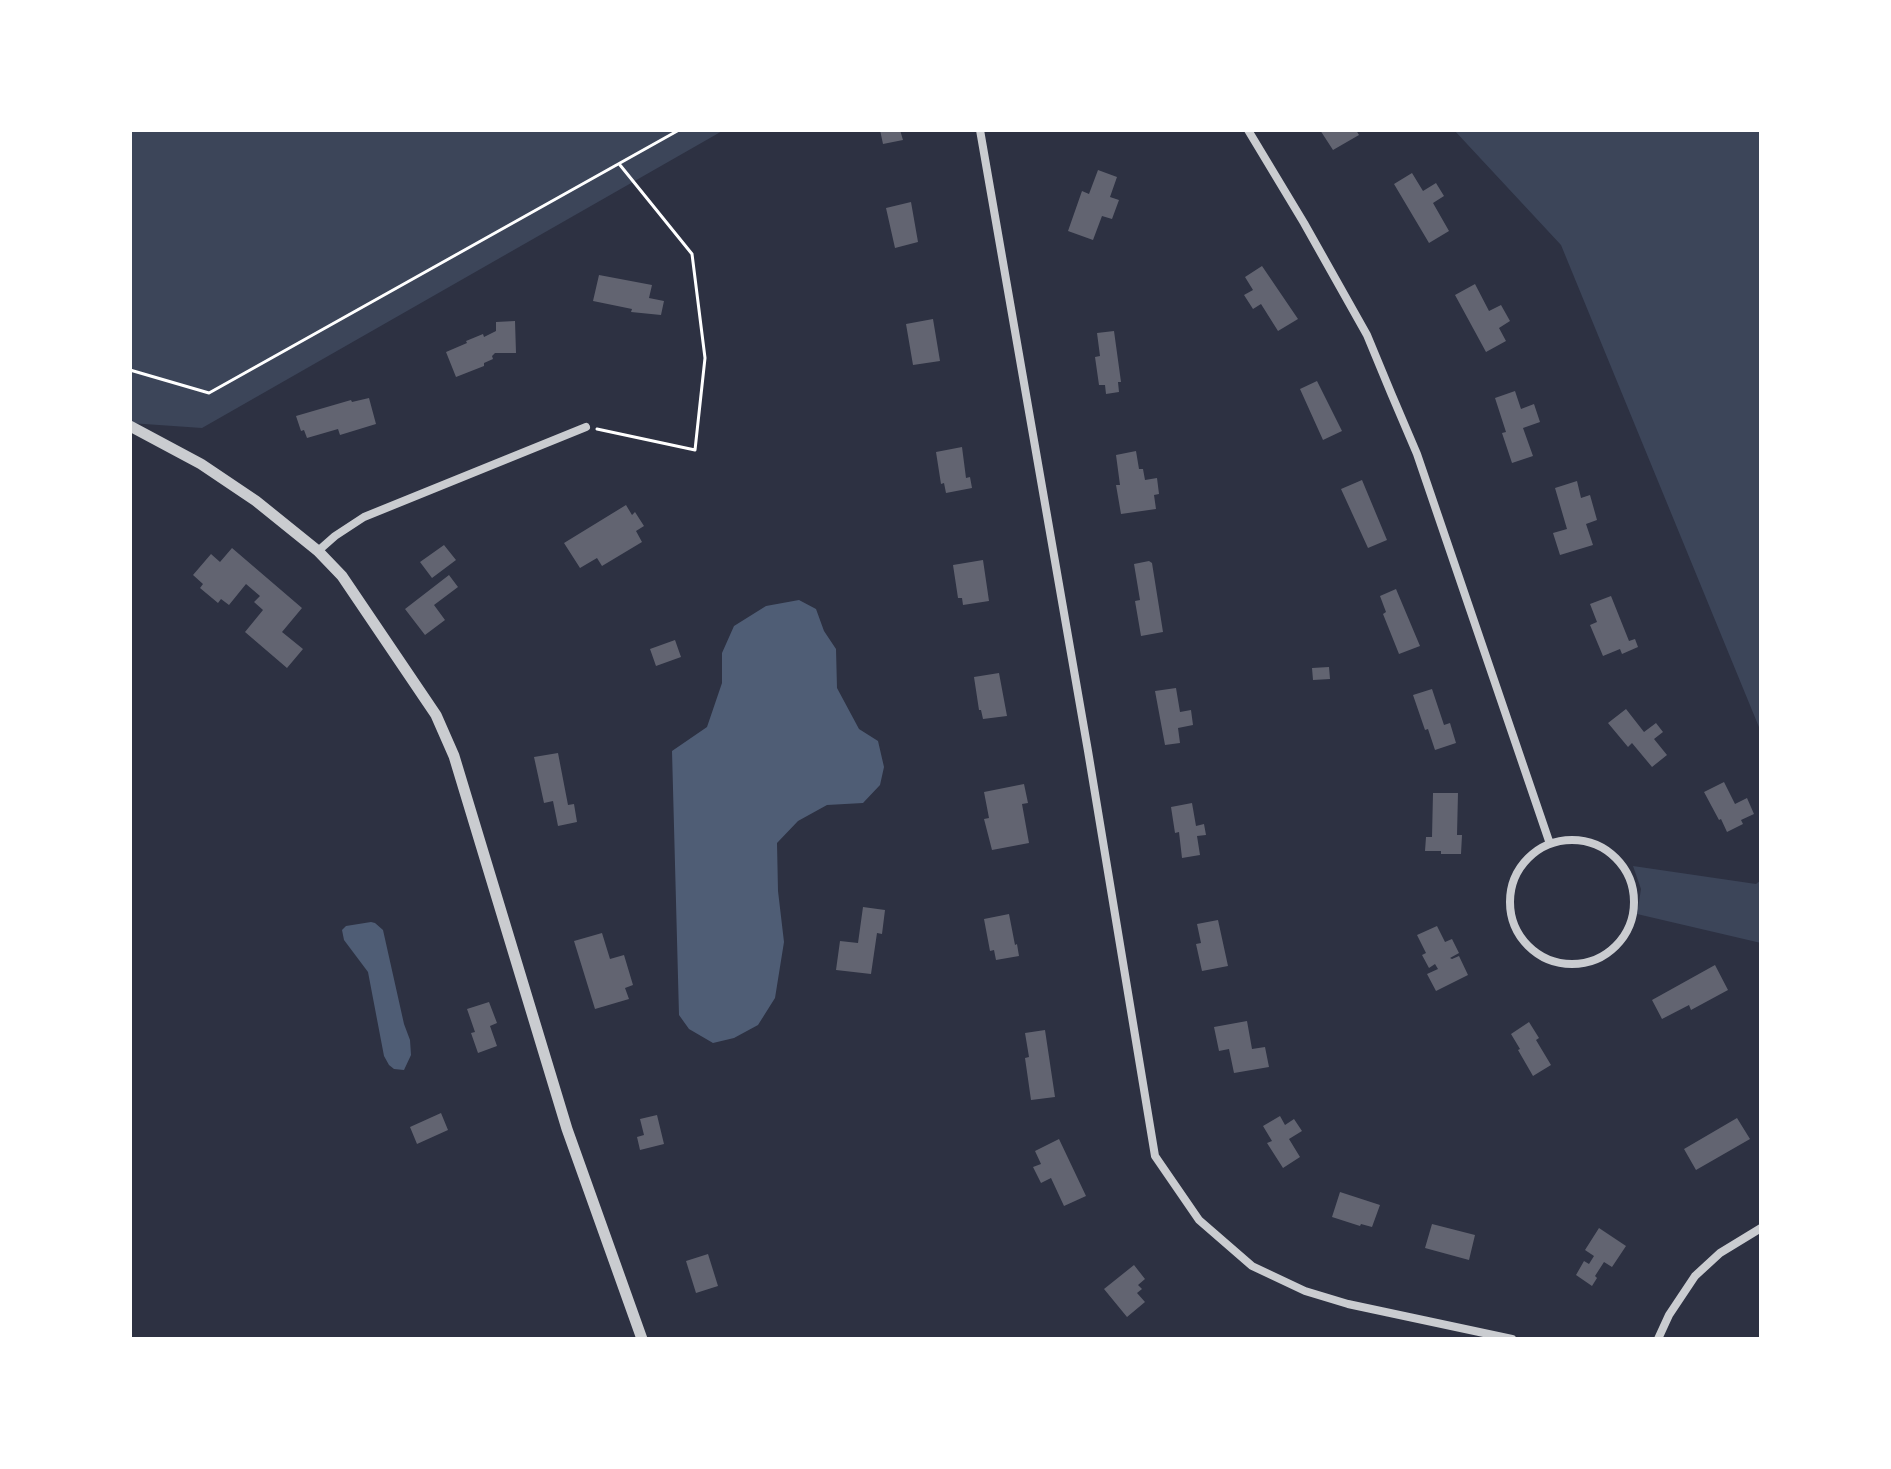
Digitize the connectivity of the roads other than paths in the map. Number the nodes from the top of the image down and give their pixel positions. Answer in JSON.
{"nodes":[{"id":1,"x":1248,"y":130,"type":"edge"},
{"id":2,"x":984,"y":131,"type":"edge"},
{"id":3,"x":130,"y":426,"type":"edge"},
{"id":4,"x":586,"y":427,"type":"road end"},
{"id":5,"x":318,"y":551,"type":"junction"},
{"id":6,"x":1550,"y":844,"type":"junction"},
{"id":7,"x":1761,"y":1228,"type":"edge"},
{"id":8,"x":642,"y":1339,"type":"edge"},
{"id":9,"x":1512,"y":1339,"type":"edge"},
{"id":10,"x":1658,"y":1339,"type":"edge"}],
"edges":[{"from":1,"to":6,"type":"street"},
{"from":2,"to":9,"type":"street"},
{"from":3,"to":5,"type":"street"},
{"from":4,"to":5,"type":"street"},
{"from":5,"to":8,"type":"street"},
{"from":6,"to":6,"type":"street"},
{"from":7,"to":10,"type":"street"}]}
